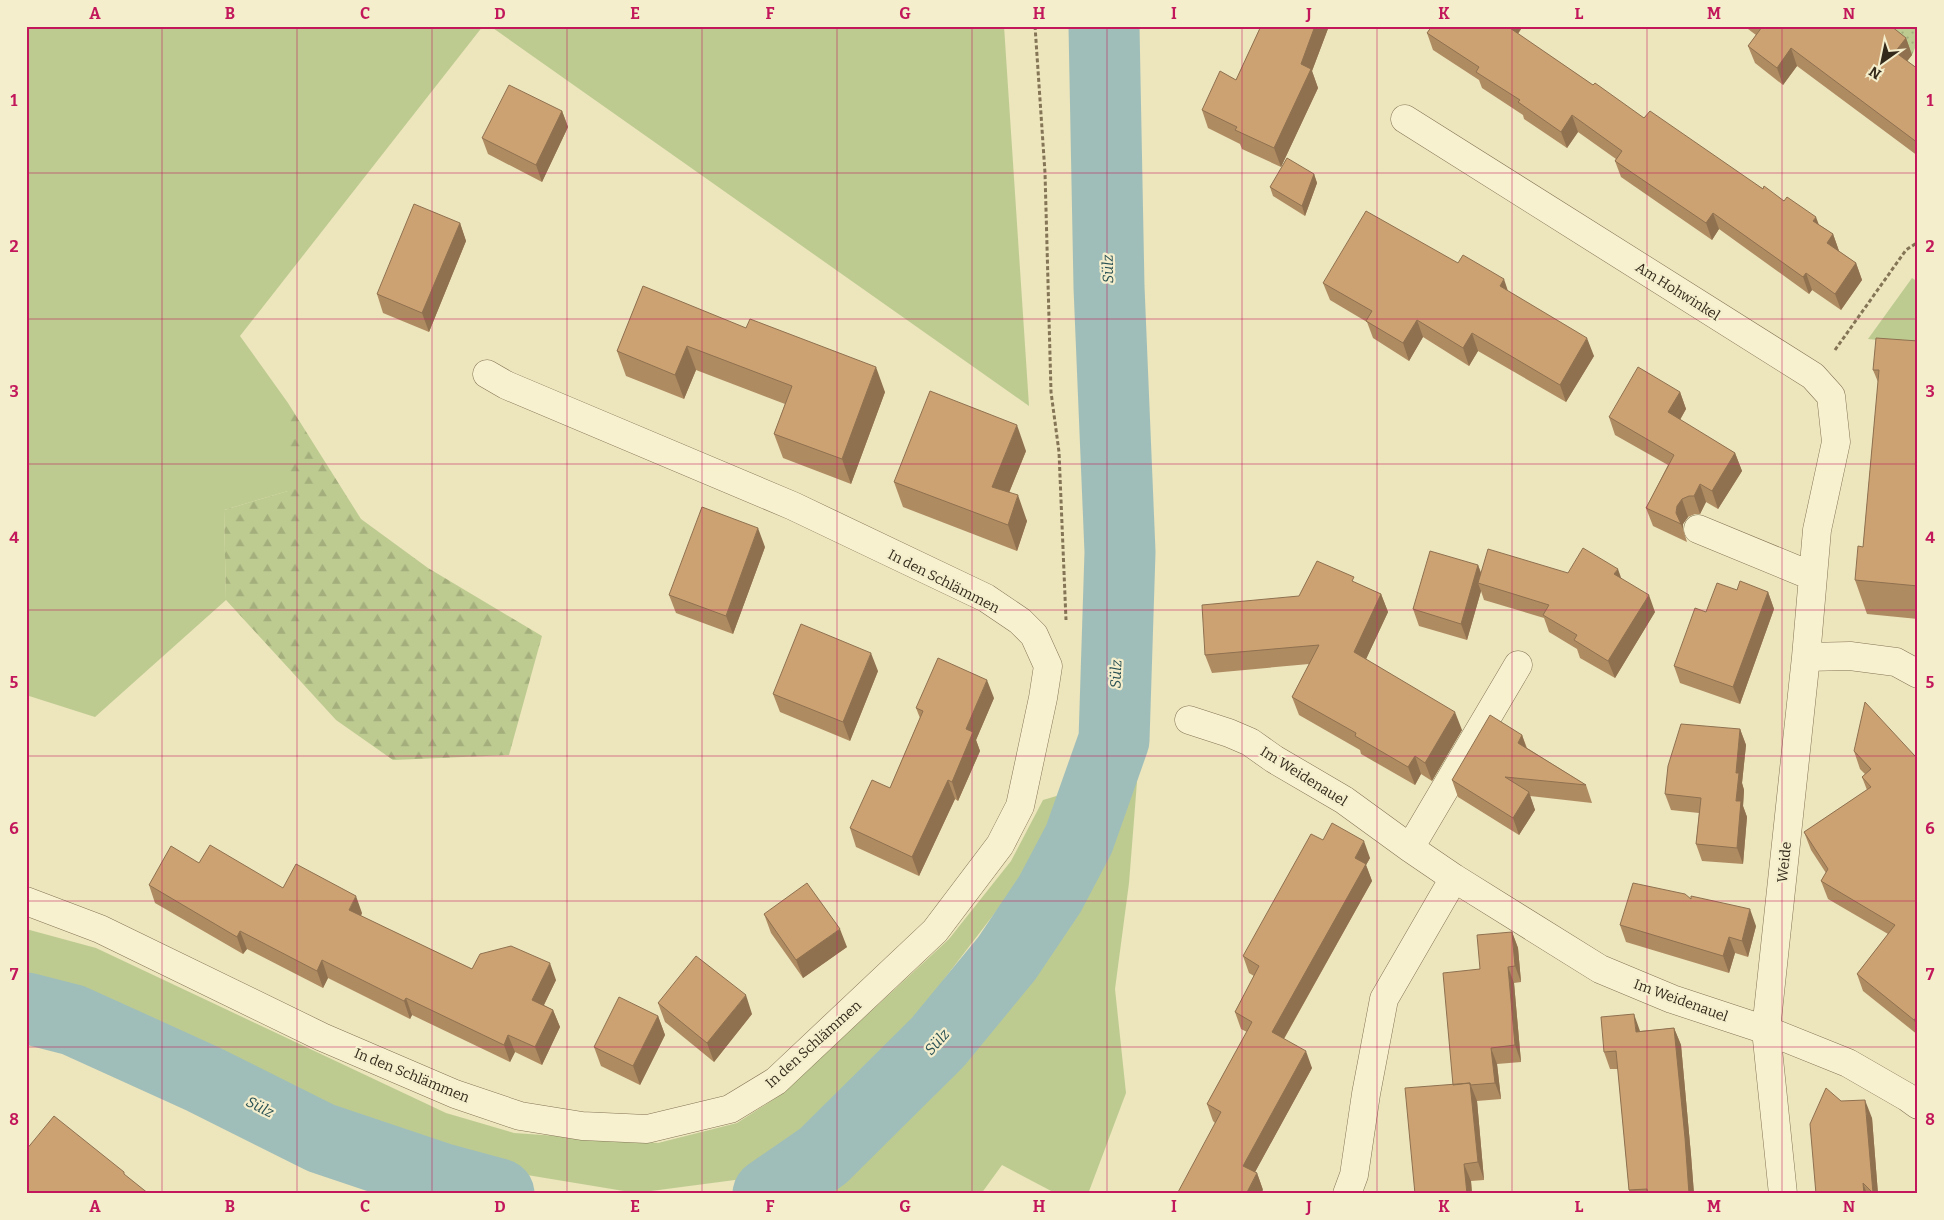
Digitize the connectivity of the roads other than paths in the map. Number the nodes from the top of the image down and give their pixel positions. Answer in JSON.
{"nodes":[{"id":1,"x":1404,"y":119,"type":"dead end"},
{"id":2,"x":487,"y":374,"type":"dead end"},
{"id":3,"x":1698,"y":529,"type":"dead end"},
{"id":4,"x":1817,"y":530,"type":"joint"},
{"id":5,"x":1812,"y":576,"type":"junction"},
{"id":6,"x":1806,"y":658,"type":"junction"},
{"id":7,"x":1518,"y":665,"type":"dead end"},
{"id":8,"x":1918,"y":674,"type":"edge"},
{"id":9,"x":1189,"y":720,"type":"dead end"},
{"id":10,"x":1410,"y":848,"type":"junction"},
{"id":11,"x":1454,"y":878,"type":"junction"},
{"id":12,"x":26,"y":901,"type":"edge"},
{"id":13,"x":1766,"y":1030,"type":"junction"},
{"id":14,"x":1918,"y":1105,"type":"edge"},
{"id":15,"x":1347,"y":1194,"type":"edge"},
{"id":16,"x":1782,"y":1194,"type":"edge"}],
"edges":[{"from":1,"to":4,"type":"street","name":"Am Hohwinkel"},
{"from":2,"to":12,"type":"street","name":"In den Schlämmen"},
{"from":3,"to":5,"type":"street"},
{"from":4,"to":5,"type":"street","name":"Weide"},
{"from":5,"to":6,"type":"street","name":"Weide"},
{"from":6,"to":8,"type":"street"},
{"from":6,"to":13,"type":"street","name":"Weide"},
{"from":7,"to":10,"type":"street"},
{"from":9,"to":10,"type":"street","name":"Im Weidenauel"},
{"from":10,"to":11,"type":"street","name":"Im Weidenauel"},
{"from":11,"to":13,"type":"street","name":"Im Weidenauel"},
{"from":11,"to":15,"type":"street"},
{"from":13,"to":14,"type":"street","name":"Im Weidenauel"},
{"from":13,"to":16,"type":"street","name":"Weide"}]}
